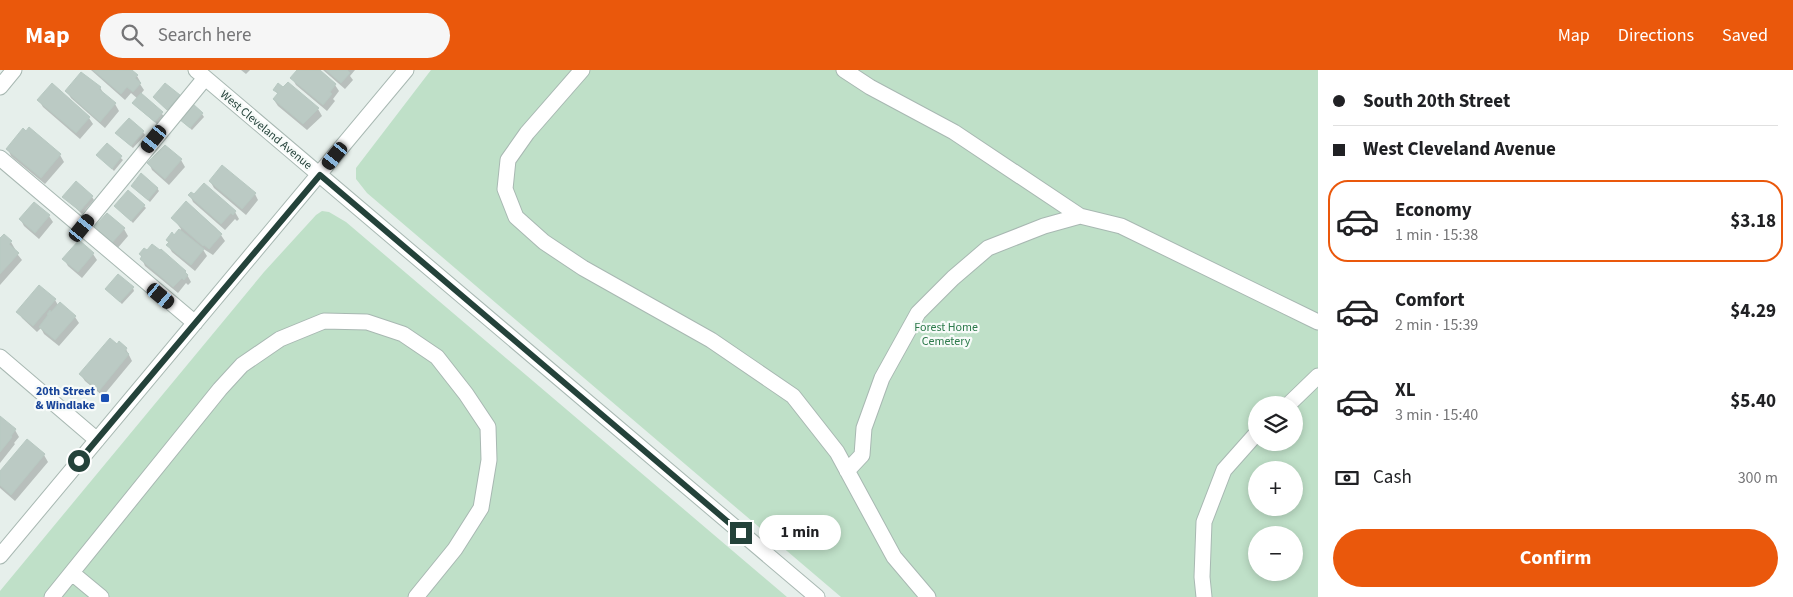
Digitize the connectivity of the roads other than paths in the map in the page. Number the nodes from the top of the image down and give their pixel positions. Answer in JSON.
{"nodes":[{"id":1,"x":14,"y":70,"type":"edge"},
{"id":2,"x":406,"y":70,"type":"edge"},
{"id":3,"x":582,"y":70,"type":"edge"},
{"id":4,"x":844,"y":70,"type":"edge"},
{"id":5,"x":200,"y":74,"type":"edge"},
{"id":6,"x":0,"y":87,"type":"edge"},
{"id":7,"x":0,"y":158,"type":"edge"},
{"id":8,"x":320,"y":175,"type":"junction"},
{"id":9,"x":1080,"y":216,"type":"junction"},
{"id":10,"x":82,"y":228,"type":"junction"},
{"id":11,"x":1318,"y":322,"type":"edge"},
{"id":12,"x":195,"y":324,"type":"junction"},
{"id":13,"x":0,"y":357,"type":"edge"},
{"id":14,"x":1318,"y":376,"type":"edge"},
{"id":15,"x":1297,"y":396,"type":"edge"},
{"id":16,"x":97,"y":440,"type":"junction"},
{"id":17,"x":1248,"y":443,"type":"edge"},
{"id":18,"x":847,"y":471,"type":"junction"},
{"id":19,"x":0,"y":556,"type":"edge"},
{"id":20,"x":72,"y":573,"type":"junction"},
{"id":21,"x":52,"y":597,"type":"edge"},
{"id":22,"x":101,"y":597,"type":"edge"},
{"id":23,"x":416,"y":597,"type":"edge"},
{"id":24,"x":817,"y":597,"type":"edge"},
{"id":25,"x":928,"y":597,"type":"edge"},
{"id":26,"x":1204,"y":597,"type":"edge"}],
"edges":[{"from":1,"to":6,"type":"street"},
{"from":2,"to":8,"type":"street"},
{"from":3,"to":18,"type":"street"},
{"from":4,"to":9,"type":"street"},
{"from":5,"to":8,"type":"street","name":"West Cleveland Avenue"},
{"from":5,"to":10,"type":"street"},
{"from":7,"to":10,"type":"street"},
{"from":8,"to":12,"type":"street"},
{"from":8,"to":24,"type":"street","name":"West Cleveland Avenue"},
{"from":9,"to":11,"type":"street"},
{"from":9,"to":18,"type":"street"},
{"from":10,"to":12,"type":"street"},
{"from":12,"to":16,"type":"street"},
{"from":13,"to":16,"type":"street"},
{"from":14,"to":15,"type":"street"},
{"from":16,"to":19,"type":"street"},
{"from":17,"to":26,"type":"street"},
{"from":18,"to":25,"type":"street"},
{"from":20,"to":21,"type":"street"},
{"from":20,"to":22,"type":"street"},
{"from":20,"to":23,"type":"street"}]}
